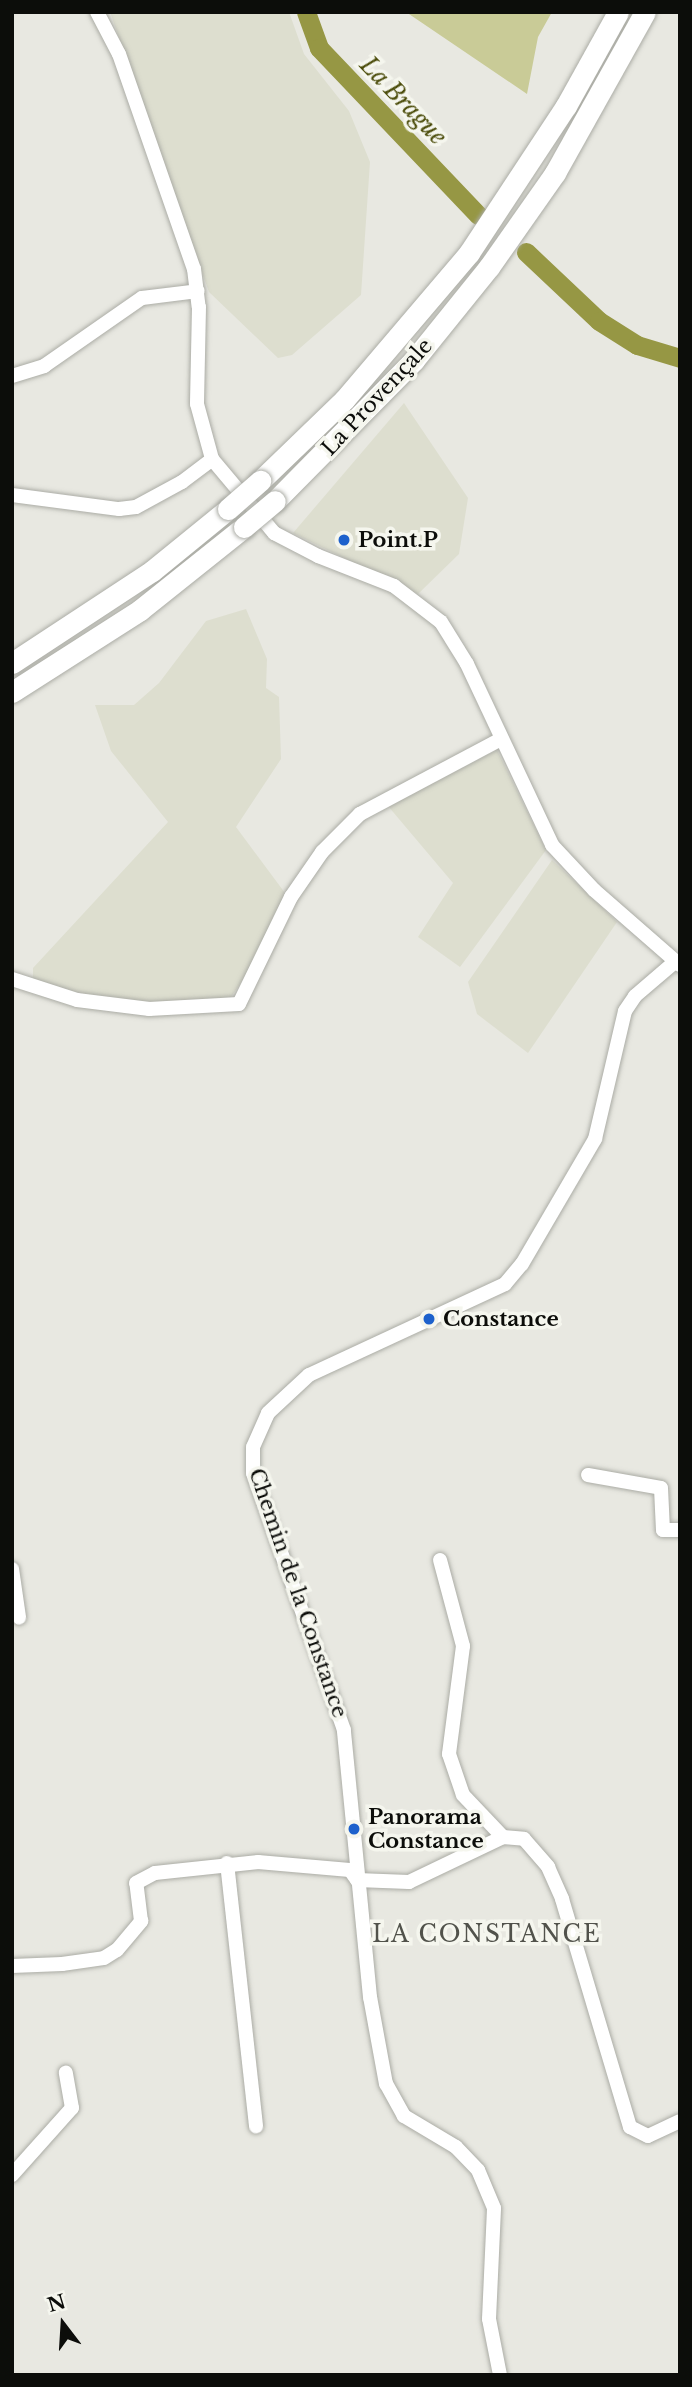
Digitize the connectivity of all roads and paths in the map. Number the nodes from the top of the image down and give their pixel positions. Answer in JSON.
{"nodes":[{"id":1,"x":97,"y":12,"type":"edge"},
{"id":2,"x":618,"y":12,"type":"edge"},
{"id":3,"x":645,"y":12,"type":"edge"},
{"id":4,"x":198,"y":291,"type":"junction"},
{"id":5,"x":12,"y":376,"type":"edge"},
{"id":6,"x":212,"y":459,"type":"junction"},
{"id":7,"x":12,"y":495,"type":"edge"},
{"id":8,"x":12,"y":663,"type":"edge"},
{"id":9,"x":12,"y":692,"type":"edge"},
{"id":10,"x":501,"y":739,"type":"junction"},
{"id":11,"x":678,"y":963,"type":"edge"},
{"id":12,"x":12,"y":979,"type":"edge"},
{"id":13,"x":588,"y":1475,"type":"dead end"},
{"id":14,"x":680,"y":1530,"type":"edge"},
{"id":15,"x":440,"y":1560,"type":"dead end"},
{"id":16,"x":12,"y":1569,"type":"edge"},
{"id":17,"x":19,"y":1617,"type":"dead end"},
{"id":18,"x":503,"y":1837,"type":"junction"},
{"id":19,"x":227,"y":1863,"type":"junction"},
{"id":20,"x":358,"y":1880,"type":"junction"},
{"id":21,"x":12,"y":1966,"type":"edge"},
{"id":22,"x":66,"y":2073,"type":"dead end"},
{"id":23,"x":680,"y":2121,"type":"edge"},
{"id":24,"x":256,"y":2126,"type":"dead end"},
{"id":25,"x":12,"y":2175,"type":"edge"},
{"id":26,"x":500,"y":2375,"type":"edge"}],
"edges":[{"from":1,"to":4,"type":"street"},
{"from":2,"to":8,"type":"highway","name":"La Provençale","bridge":true},
{"from":3,"to":9,"type":"highway","name":"La Provençale","bridge":true},
{"from":4,"to":5,"type":"street"},
{"from":4,"to":6,"type":"street"},
{"from":6,"to":7,"type":"street"},
{"from":6,"to":10,"type":"street"},
{"from":10,"to":11,"type":"street"},
{"from":10,"to":12,"type":"street"},
{"from":11,"to":20,"type":"street","name":"Chemin de la Constance"},
{"from":13,"to":14,"type":"street"},
{"from":15,"to":18,"type":"street"},
{"from":16,"to":17,"type":"street"},
{"from":18,"to":20,"type":"street"},
{"from":18,"to":23,"type":"street"},
{"from":19,"to":20,"type":"street"},
{"from":19,"to":21,"type":"street"},
{"from":19,"to":24,"type":"street"},
{"from":20,"to":26,"type":"street","name":"Chemin de la Constance"},
{"from":22,"to":25,"type":"street"}]}
